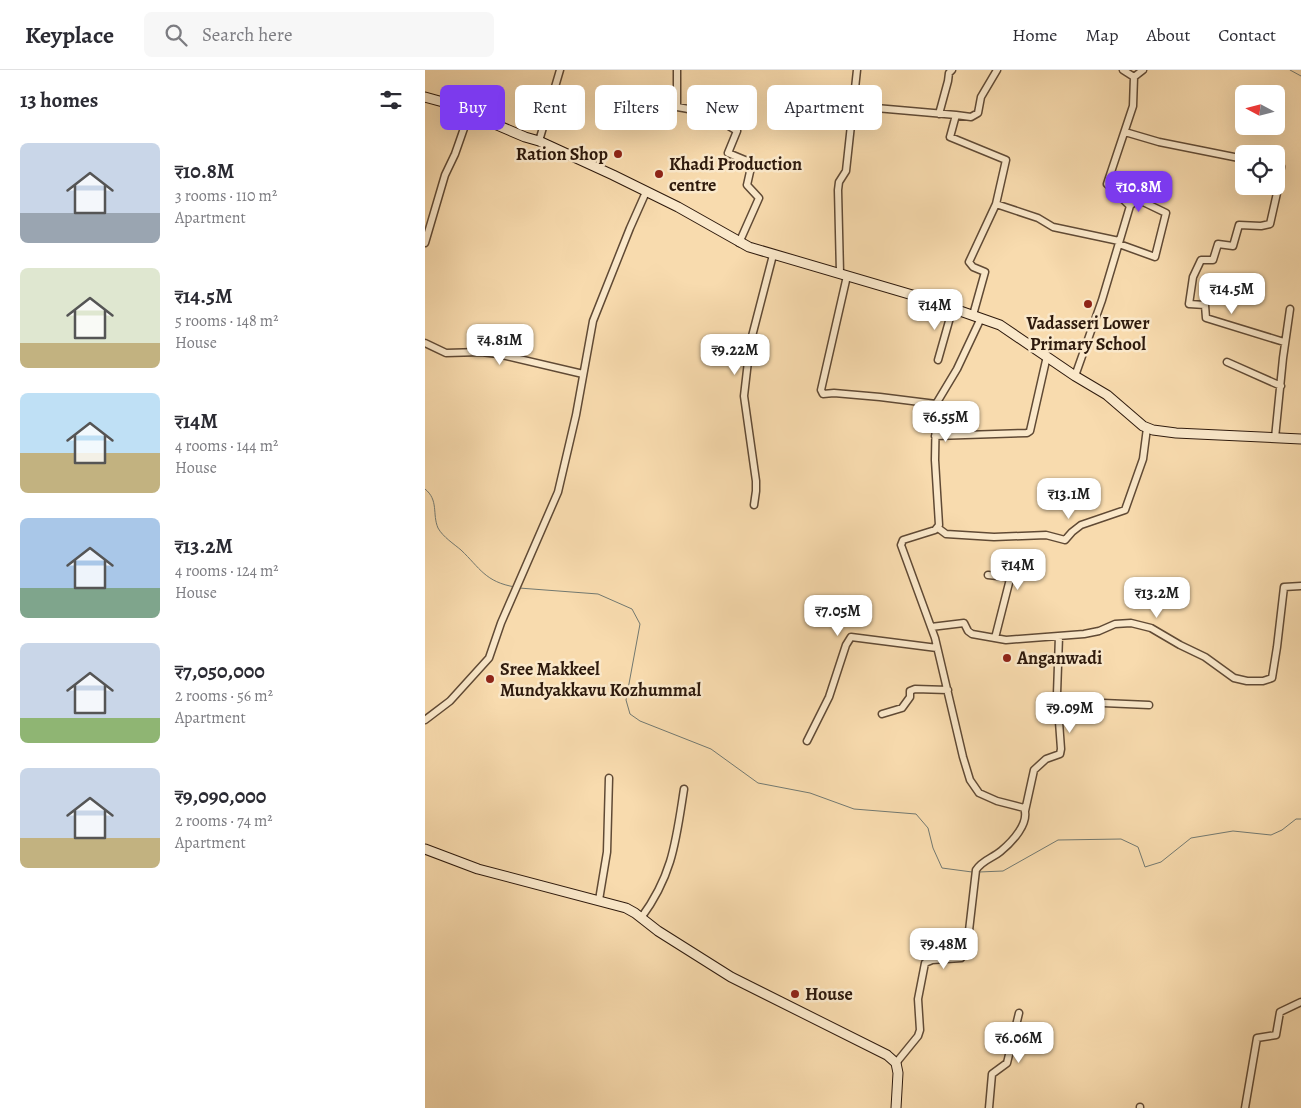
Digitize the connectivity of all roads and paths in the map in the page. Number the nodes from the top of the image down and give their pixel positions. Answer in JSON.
{"nodes":[{"id":1,"x":560,"y":70,"type":"edge"},
{"id":2,"x":677,"y":70,"type":"edge"},
{"id":3,"x":857,"y":70,"type":"edge"},
{"id":4,"x":952,"y":70,"type":"edge"},
{"id":5,"x":997,"y":70,"type":"edge"},
{"id":6,"x":1123,"y":70,"type":"edge"},
{"id":7,"x":1143,"y":70,"type":"edge"},
{"id":8,"x":1134,"y":77,"type":"junction"},
{"id":9,"x":855,"y":85,"type":"edge"},
{"id":10,"x":425,"y":97,"type":"edge"},
{"id":11,"x":440,"y":101,"type":"edge"},
{"id":12,"x":882,"y":109,"type":"edge"},
{"id":13,"x":939,"y":114,"type":"junction"},
{"id":14,"x":956,"y":115,"type":"junction"},
{"id":15,"x":505,"y":129,"type":"edge"},
{"id":16,"x":463,"y":130,"type":"edge"},
{"id":17,"x":850,"y":130,"type":"edge"},
{"id":18,"x":1125,"y":132,"type":"junction"},
{"id":19,"x":539,"y":141,"type":"junction"},
{"id":20,"x":1235,"y":157,"type":"edge"},
{"id":21,"x":646,"y":192,"type":"junction"},
{"id":22,"x":1277,"y":195,"type":"edge"},
{"id":23,"x":996,"y":204,"type":"junction"},
{"id":24,"x":1130,"y":206,"type":"junction"},
{"id":25,"x":1119,"y":242,"type":"junction"},
{"id":26,"x":425,"y":243,"type":"edge"},
{"id":27,"x":739,"y":243,"type":"junction"},
{"id":28,"x":773,"y":255,"type":"junction"},
{"id":29,"x":844,"y":275,"type":"junction"},
{"id":30,"x":953,"y":307,"type":"junction"},
{"id":31,"x":1290,"y":309,"type":"dead end"},
{"id":32,"x":977,"y":316,"type":"junction"},
{"id":33,"x":1284,"y":342,"type":"junction"},
{"id":34,"x":425,"y":343,"type":"edge"},
{"id":35,"x":1047,"y":356,"type":"junction"},
{"id":36,"x":938,"y":360,"type":"dead end"},
{"id":37,"x":1227,"y":362,"type":"dead end"},
{"id":38,"x":583,"y":374,"type":"junction"},
{"id":39,"x":1075,"y":376,"type":"junction"},
{"id":40,"x":1281,"y":386,"type":"junction"},
{"id":41,"x":936,"y":404,"type":"junction"},
{"id":42,"x":1147,"y":428,"type":"junction"},
{"id":43,"x":935,"y":436,"type":"junction"},
{"id":44,"x":1275,"y":438,"type":"junction"},
{"id":45,"x":1301,"y":440,"type":"edge"},
{"id":46,"x":754,"y":505,"type":"dead end"},
{"id":47,"x":938,"y":528,"type":"junction"},
{"id":48,"x":988,"y":575,"type":"dead end"},
{"id":49,"x":1301,"y":586,"type":"edge"},
{"id":50,"x":931,"y":627,"type":"junction"},
{"id":51,"x":1059,"y":636,"type":"junction"},
{"id":52,"x":995,"y":638,"type":"junction"},
{"id":53,"x":937,"y":648,"type":"junction"},
{"id":54,"x":948,"y":690,"type":"junction"},
{"id":55,"x":1057,"y":701,"type":"junction"},
{"id":56,"x":1149,"y":705,"type":"dead end"},
{"id":57,"x":881,"y":714,"type":"dead end"},
{"id":58,"x":425,"y":720,"type":"edge"},
{"id":59,"x":807,"y":740,"type":"dead end"},
{"id":60,"x":609,"y":778,"type":"dead end"},
{"id":61,"x":684,"y":789,"type":"dead end"},
{"id":62,"x":1025,"y":811,"type":"junction"},
{"id":63,"x":425,"y":849,"type":"edge"},
{"id":64,"x":599,"y":900,"type":"junction"},
{"id":65,"x":641,"y":918,"type":"junction"},
{"id":66,"x":1301,"y":1002,"type":"edge"},
{"id":67,"x":1019,"y":1013,"type":"dead end"},
{"id":68,"x":897,"y":1063,"type":"junction"},
{"id":69,"x":896,"y":1108,"type":"edge"},
{"id":70,"x":989,"y":1108,"type":"edge"},
{"id":71,"x":1245,"y":1108,"type":"edge"}],
"edges":[{"from":1,"to":19,"type":"street"},
{"from":2,"to":27,"type":"street"},
{"from":3,"to":9,"type":"street"},
{"from":4,"to":13,"type":"street"},
{"from":5,"to":14,"type":"street"},
{"from":6,"to":8,"type":"street"},
{"from":7,"to":8,"type":"street"},
{"from":8,"to":18,"type":"street"},
{"from":10,"to":11,"type":"main road"},
{"from":12,"to":13,"type":"street"},
{"from":13,"to":14,"type":"street"},
{"from":14,"to":23,"type":"street"},
{"from":15,"to":19,"type":"main road"},
{"from":16,"to":26,"type":"street"},
{"from":17,"to":29,"type":"street"},
{"from":18,"to":20,"type":"street"},
{"from":18,"to":24,"type":"street"},
{"from":19,"to":21,"type":"main road"},
{"from":21,"to":27,"type":"main road"},
{"from":21,"to":38,"type":"street"},
{"from":22,"to":33,"type":"street"},
{"from":23,"to":25,"type":"street"},
{"from":23,"to":32,"type":"street"},
{"from":24,"to":25,"type":"street"},
{"from":24,"to":25,"type":"street"},
{"from":25,"to":39,"type":"street"},
{"from":27,"to":28,"type":"main road"},
{"from":28,"to":29,"type":"main road"},
{"from":28,"to":46,"type":"street"},
{"from":29,"to":30,"type":"main road"},
{"from":29,"to":41,"type":"street"},
{"from":30,"to":32,"type":"main road"},
{"from":30,"to":36,"type":"street"},
{"from":31,"to":33,"type":"street"},
{"from":32,"to":35,"type":"main road"},
{"from":32,"to":41,"type":"street"},
{"from":33,"to":40,"type":"street"},
{"from":34,"to":38,"type":"street"},
{"from":35,"to":39,"type":"main road"},
{"from":35,"to":43,"type":"street"},
{"from":37,"to":40,"type":"street"},
{"from":38,"to":58,"type":"street"},
{"from":39,"to":42,"type":"main road"},
{"from":40,"to":44,"type":"street"},
{"from":41,"to":43,"type":"street"},
{"from":42,"to":44,"type":"main road"},
{"from":42,"to":47,"type":"street"},
{"from":43,"to":47,"type":"street"},
{"from":44,"to":45,"type":"main road"},
{"from":47,"to":50,"type":"street"},
{"from":48,"to":52,"type":"street"},
{"from":49,"to":51,"type":"street"},
{"from":50,"to":52,"type":"street"},
{"from":50,"to":53,"type":"street"},
{"from":51,"to":52,"type":"street"},
{"from":51,"to":55,"type":"street"},
{"from":53,"to":54,"type":"street"},
{"from":53,"to":59,"type":"street"},
{"from":54,"to":57,"type":"street"},
{"from":54,"to":62,"type":"street"},
{"from":55,"to":56,"type":"street"},
{"from":55,"to":62,"type":"street"},
{"from":60,"to":64,"type":"street"},
{"from":61,"to":65,"type":"street"},
{"from":62,"to":68,"type":"street"},
{"from":63,"to":64,"type":"main road"},
{"from":64,"to":65,"type":"main road"},
{"from":65,"to":68,"type":"main road"},
{"from":66,"to":71,"type":"street"},
{"from":67,"to":70,"type":"street"},
{"from":68,"to":69,"type":"main road"}]}
